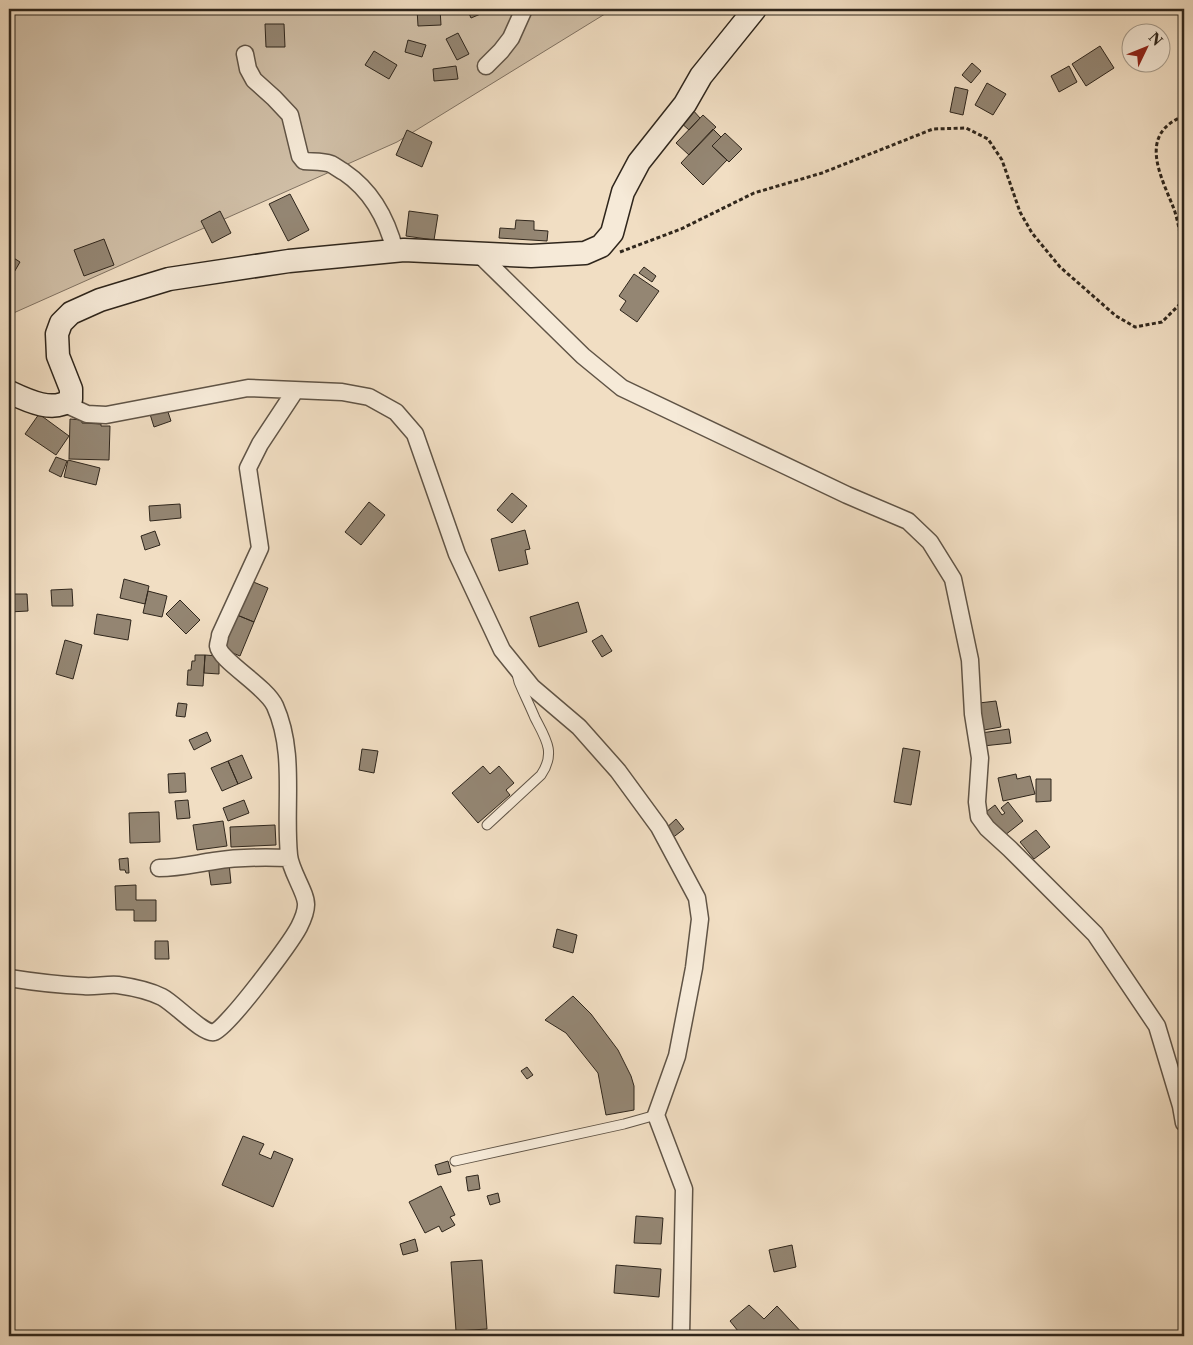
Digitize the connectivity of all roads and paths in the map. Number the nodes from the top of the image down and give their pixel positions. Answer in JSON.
{"nodes":[{"id":1,"x":524,"y":9,"type":"edge"},
{"id":2,"x":755,"y":9,"type":"edge"},
{"id":3,"x":245,"y":54,"type":"dead end"},
{"id":4,"x":486,"y":66,"type":"dead end"},
{"id":5,"x":1184,"y":116,"type":"edge"},
{"id":6,"x":601,"y":246,"type":"junction"},
{"id":7,"x":395,"y":251,"type":"junction"},
{"id":8,"x":479,"y":254,"type":"junction"},
{"id":9,"x":1184,"y":255,"type":"edge"},
{"id":10,"x":1184,"y":290,"type":"edge"},
{"id":11,"x":295,"y":390,"type":"junction"},
{"id":12,"x":9,"y":392,"type":"edge"},
{"id":13,"x":66,"y":404,"type":"junction"},
{"id":14,"x":516,"y":667,"type":"junction"},
{"id":15,"x":487,"y":825,"type":"dead end"},
{"id":16,"x":289,"y":858,"type":"junction"},
{"id":17,"x":159,"y":868,"type":"dead end"},
{"id":18,"x":9,"y":978,"type":"edge"},
{"id":19,"x":656,"y":1114,"type":"junction"},
{"id":20,"x":1184,"y":1124,"type":"edge"},
{"id":21,"x":456,"y":1161,"type":"dead end"},
{"id":22,"x":682,"y":1336,"type":"edge"}],
"edges":[{"from":1,"to":4,"type":"street"},
{"from":2,"to":6,"type":"street"},
{"from":3,"to":7,"type":"street"},
{"from":5,"to":9,"type":"path"},
{"from":6,"to":8,"type":"street"},
{"from":6,"to":10,"type":"path"},
{"from":7,"to":8,"type":"street"},
{"from":7,"to":13,"type":"street"},
{"from":8,"to":20,"type":"street"},
{"from":11,"to":13,"type":"street"},
{"from":11,"to":14,"type":"street"},
{"from":11,"to":16,"type":"street"},
{"from":12,"to":13,"type":"street"},
{"from":14,"to":15,"type":"lane"},
{"from":14,"to":19,"type":"street"},
{"from":16,"to":17,"type":"street"},
{"from":16,"to":18,"type":"street"},
{"from":19,"to":21,"type":"lane"},
{"from":19,"to":22,"type":"street"}]}
